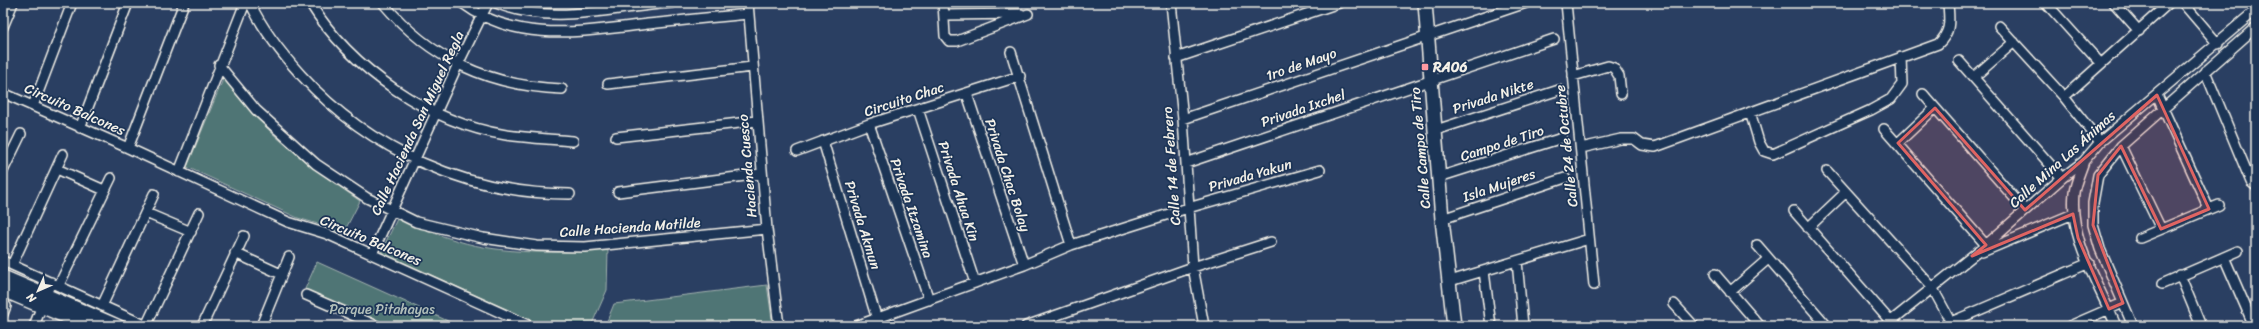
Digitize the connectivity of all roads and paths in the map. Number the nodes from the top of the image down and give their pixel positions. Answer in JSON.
{"nodes":[{"id":1,"x":12,"y":3,"type":"edge"},
{"id":2,"x":72,"y":3,"type":"edge"},
{"id":3,"x":128,"y":3,"type":"edge"},
{"id":4,"x":184,"y":3,"type":"edge"},
{"id":5,"x":245,"y":3,"type":"edge"},
{"id":6,"x":250,"y":3,"type":"edge"},
{"id":7,"x":310,"y":3,"type":"edge"},
{"id":8,"x":383,"y":3,"type":"edge"},
{"id":9,"x":462,"y":3,"type":"edge"},
{"id":10,"x":488,"y":3,"type":"edge"},
{"id":11,"x":496,"y":3,"type":"edge"},
{"id":12,"x":671,"y":3,"type":"edge"},
{"id":13,"x":748,"y":3,"type":"edge"},
{"id":14,"x":943,"y":3,"type":"edge"},
{"id":15,"x":1171,"y":3,"type":"edge"},
{"id":16,"x":1339,"y":3,"type":"edge"},
{"id":17,"x":1425,"y":3,"type":"edge"},
{"id":18,"x":1526,"y":3,"type":"edge"},
{"id":19,"x":1566,"y":3,"type":"edge"},
{"id":20,"x":1948,"y":3,"type":"edge"},
{"id":21,"x":2059,"y":3,"type":"edge"},
{"id":22,"x":2114,"y":3,"type":"edge"},
{"id":23,"x":2169,"y":3,"type":"edge"},
{"id":24,"x":2183,"y":3,"type":"edge"},
{"id":25,"x":2248,"y":3,"type":"edge"},
{"id":26,"x":2049,"y":6,"type":"edge"},
{"id":27,"x":2256,"y":10,"type":"edge"},
{"id":28,"x":749,"y":14,"type":"junction"},
{"id":29,"x":945,"y":15,"type":"junction"},
{"id":30,"x":482,"y":16,"type":"junction"},
{"id":31,"x":1999,"y":26,"type":"dead end"},
{"id":32,"x":3,"y":27,"type":"edge"},
{"id":33,"x":2256,"y":27,"type":"edge"},
{"id":34,"x":2139,"y":31,"type":"junction"},
{"id":35,"x":1429,"y":35,"type":"junction"},
{"id":36,"x":1554,"y":39,"type":"dead end"},
{"id":37,"x":2014,"y":42,"type":"junction"},
{"id":38,"x":2218,"y":44,"type":"junction"},
{"id":39,"x":1011,"y":52,"type":"dead end"},
{"id":40,"x":1901,"y":57,"type":"junction"},
{"id":41,"x":1176,"y":58,"type":"junction"},
{"id":42,"x":1959,"y":61,"type":"dead end"},
{"id":43,"x":458,"y":64,"type":"junction"},
{"id":44,"x":2101,"y":64,"type":"junction"},
{"id":45,"x":219,"y":65,"type":"junction"},
{"id":46,"x":752,"y":67,"type":"junction"},
{"id":47,"x":2205,"y":71,"type":"junction"},
{"id":48,"x":1020,"y":76,"type":"junction"},
{"id":49,"x":1573,"y":76,"type":"junction"},
{"id":50,"x":1974,"y":77,"type":"junction"},
{"id":51,"x":1430,"y":80,"type":"junction"},
{"id":52,"x":608,"y":84,"type":"dead end"},
{"id":53,"x":562,"y":89,"type":"dead end"},
{"id":54,"x":1559,"y":90,"type":"dead end"},
{"id":55,"x":3,"y":93,"type":"edge"},
{"id":56,"x":967,"y":94,"type":"junction"},
{"id":57,"x":1621,"y":94,"type":"dead end"},
{"id":58,"x":1923,"y":94,"type":"dead end"},
{"id":59,"x":2157,"y":95,"type":"junction"},
{"id":60,"x":2064,"y":97,"type":"junction"},
{"id":61,"x":33,"y":106,"type":"junction"},
{"id":62,"x":1935,"y":108,"type":"junction"},
{"id":63,"x":2164,"y":108,"type":"junction"},
{"id":64,"x":918,"y":109,"type":"junction"},
{"id":65,"x":1750,"y":112,"type":"junction"},
{"id":66,"x":436,"y":113,"type":"junction"},
{"id":67,"x":1183,"y":119,"type":"junction"},
{"id":68,"x":757,"y":121,"type":"junction"},
{"id":69,"x":869,"y":124,"type":"junction"},
{"id":70,"x":80,"y":128,"type":"junction"},
{"id":71,"x":1884,"y":129,"type":"dead end"},
{"id":72,"x":1436,"y":130,"type":"junction"},
{"id":73,"x":21,"y":134,"type":"dead end"},
{"id":74,"x":616,"y":137,"type":"dead end"},
{"id":75,"x":1562,"y":138,"type":"dead end"},
{"id":76,"x":573,"y":140,"type":"dead end"},
{"id":77,"x":823,"y":141,"type":"junction"},
{"id":78,"x":2100,"y":142,"type":"junction"},
{"id":79,"x":1898,"y":143,"type":"junction"},
{"id":80,"x":2122,"y":146,"type":"junction"},
{"id":81,"x":3,"y":148,"type":"edge"},
{"id":82,"x":128,"y":148,"type":"junction"},
{"id":83,"x":1581,"y":148,"type":"junction"},
{"id":84,"x":797,"y":151,"type":"dead end"},
{"id":85,"x":12,"y":152,"type":"junction"},
{"id":86,"x":63,"y":154,"type":"dead end"},
{"id":87,"x":414,"y":160,"type":"junction"},
{"id":88,"x":2084,"y":161,"type":"junction"},
{"id":89,"x":1186,"y":163,"type":"junction"},
{"id":90,"x":57,"y":169,"type":"junction"},
{"id":91,"x":1320,"y":170,"type":"dead end"},
{"id":92,"x":3,"y":171,"type":"edge"},
{"id":93,"x":1827,"y":171,"type":"dead end"},
{"id":94,"x":179,"y":172,"type":"junction"},
{"id":95,"x":761,"y":174,"type":"junction"},
{"id":96,"x":1444,"y":176,"type":"junction"},
{"id":97,"x":111,"y":178,"type":"dead end"},
{"id":98,"x":1565,"y":178,"type":"dead end"},
{"id":99,"x":2062,"y":178,"type":"junction"},
{"id":100,"x":2256,"y":186,"type":"edge"},
{"id":101,"x":104,"y":190,"type":"junction"},
{"id":102,"x":618,"y":192,"type":"dead end"},
{"id":103,"x":1846,"y":192,"type":"junction"},
{"id":104,"x":154,"y":194,"type":"dead end"},
{"id":105,"x":570,"y":194,"type":"dead end"},
{"id":106,"x":2219,"y":205,"type":"dead end"},
{"id":107,"x":1188,"y":208,"type":"junction"},
{"id":108,"x":2209,"y":208,"type":"junction"},
{"id":109,"x":392,"y":210,"type":"junction"},
{"id":110,"x":2025,"y":210,"type":"junction"},
{"id":111,"x":1794,"y":211,"type":"dead end"},
{"id":112,"x":146,"y":213,"type":"junction"},
{"id":113,"x":199,"y":213,"type":"dead end"},
{"id":114,"x":2073,"y":214,"type":"junction"},
{"id":115,"x":1442,"y":219,"type":"junction"},
{"id":116,"x":1808,"y":228,"type":"junction"},
{"id":117,"x":767,"y":229,"type":"junction"},
{"id":118,"x":2161,"y":229,"type":"junction"},
{"id":119,"x":191,"y":232,"type":"junction"},
{"id":120,"x":244,"y":236,"type":"dead end"},
{"id":121,"x":2140,"y":238,"type":"dead end"},
{"id":122,"x":1589,"y":240,"type":"junction"},
{"id":123,"x":1271,"y":242,"type":"dead end"},
{"id":124,"x":1071,"y":245,"type":"junction"},
{"id":125,"x":1757,"y":245,"type":"dead end"},
{"id":126,"x":1986,"y":245,"type":"junction"},
{"id":127,"x":2238,"y":251,"type":"dead end"},
{"id":128,"x":236,"y":252,"type":"junction"},
{"id":129,"x":372,"y":254,"type":"junction"},
{"id":130,"x":289,"y":256,"type":"dead end"},
{"id":131,"x":1972,"y":256,"type":"junction"},
{"id":132,"x":2224,"y":257,"type":"junction"},
{"id":133,"x":1768,"y":258,"type":"junction"},
{"id":134,"x":1517,"y":261,"type":"junction"},
{"id":135,"x":7,"y":263,"type":"edge"},
{"id":136,"x":2089,"y":263,"type":"junction"},
{"id":137,"x":1024,"y":265,"type":"junction"},
{"id":138,"x":1193,"y":267,"type":"junction"},
{"id":139,"x":1484,"y":271,"type":"junction"},
{"id":140,"x":282,"y":274,"type":"junction"},
{"id":141,"x":1715,"y":274,"type":"dead end"},
{"id":142,"x":2180,"y":275,"type":"junction"},
{"id":143,"x":3,"y":277,"type":"edge"},
{"id":144,"x":1450,"y":281,"type":"junction"},
{"id":145,"x":975,"y":282,"type":"junction"},
{"id":146,"x":55,"y":284,"type":"junction"},
{"id":147,"x":2162,"y":284,"type":"dead end"},
{"id":148,"x":1594,"y":285,"type":"dead end"},
{"id":149,"x":1932,"y":287,"type":"junction"},
{"id":150,"x":3,"y":290,"type":"edge"},
{"id":151,"x":1730,"y":292,"type":"junction"},
{"id":152,"x":306,"y":295,"type":"dead end"},
{"id":153,"x":929,"y":300,"type":"junction"},
{"id":154,"x":43,"y":301,"type":"junction"},
{"id":155,"x":2123,"y":303,"type":"junction"},
{"id":156,"x":1674,"y":304,"type":"dead end"},
{"id":157,"x":102,"y":306,"type":"junction"},
{"id":158,"x":2109,"y":309,"type":"junction"},
{"id":159,"x":878,"y":322,"type":"edge"},
{"id":160,"x":1888,"y":324,"type":"edge"},
{"id":161,"x":1946,"y":324,"type":"edge"},
{"id":162,"x":34,"y":326,"type":"edge"},
{"id":163,"x":88,"y":326,"type":"edge"},
{"id":164,"x":117,"y":326,"type":"edge"},
{"id":165,"x":147,"y":326,"type":"edge"},
{"id":166,"x":202,"y":326,"type":"edge"},
{"id":167,"x":261,"y":326,"type":"edge"},
{"id":168,"x":377,"y":326,"type":"edge"},
{"id":169,"x":530,"y":326,"type":"edge"},
{"id":170,"x":779,"y":326,"type":"edge"},
{"id":171,"x":856,"y":326,"type":"edge"},
{"id":172,"x":1026,"y":326,"type":"edge"},
{"id":173,"x":1203,"y":326,"type":"edge"},
{"id":174,"x":1454,"y":326,"type":"edge"},
{"id":175,"x":1490,"y":326,"type":"edge"},
{"id":176,"x":1523,"y":326,"type":"edge"},
{"id":177,"x":1693,"y":326,"type":"edge"},
{"id":178,"x":1760,"y":326,"type":"edge"},
{"id":179,"x":1827,"y":326,"type":"edge"},
{"id":180,"x":2070,"y":326,"type":"edge"},
{"id":181,"x":2116,"y":326,"type":"edge"},
{"id":182,"x":2133,"y":326,"type":"edge"},
{"id":183,"x":2201,"y":326,"type":"edge"},
{"id":184,"x":2254,"y":326,"type":"edge"}],
"edges":[{"from":1,"to":32,"type":"street"},
{"from":2,"to":61,"type":"street"},
{"from":3,"to":70,"type":"street"},
{"from":4,"to":82,"type":"street"},
{"from":5,"to":45,"type":"street"},
{"from":6,"to":87,"type":"street"},
{"from":7,"to":66,"type":"street"},
{"from":8,"to":43,"type":"street"},
{"from":9,"to":30,"type":"street"},
{"from":10,"to":30,"type":"street","name":"Calle Hacienda San Miguel Regla"},
{"from":11,"to":12,"type":"street"},
{"from":13,"to":28,"type":"street","name":"Hacienda Cuesco"},
{"from":14,"to":29,"type":"street"},
{"from":15,"to":41,"type":"street","name":"Calle 14 de Febrero"},
{"from":16,"to":41,"type":"street"},
{"from":17,"to":35,"type":"street","name":"Calle Campo de Tiro"},
{"from":18,"to":35,"type":"street","name":"1ro de Mayo"},
{"from":19,"to":49,"type":"street","name":"Calle 24 de Octubre"},
{"from":20,"to":40,"type":"street"},
{"from":21,"to":26,"type":"street"},
{"from":22,"to":34,"type":"street"},
{"from":23,"to":34,"type":"street"},
{"from":24,"to":38,"type":"street"},
{"from":25,"to":27,"type":"street"},
{"from":26,"to":44,"type":"street"},
{"from":27,"to":38,"type":"street","name":"Calle Mina Las Ánimas"},
{"from":28,"to":30,"type":"street"},
{"from":28,"to":46,"type":"street","name":"Hacienda Cuesco"},
{"from":29,"to":29,"type":"street"},
{"from":30,"to":43,"type":"street","name":"Calle Hacienda San Miguel Regla"},
{"from":31,"to":37,"type":"street"},
{"from":33,"to":47,"type":"street"},
{"from":34,"to":44,"type":"street"},
{"from":35,"to":51,"type":"street","name":"Calle Campo de Tiro"},
{"from":35,"to":67,"type":"street","name":"1ro de Mayo"},
{"from":36,"to":51,"type":"street","name":"Privada Ixchel"},
{"from":37,"to":50,"type":"street"},
{"from":37,"to":60,"type":"street"},
{"from":38,"to":59,"type":"street","name":"Calle Mina Las Ánimas"},
{"from":39,"to":48,"type":"street"},
{"from":40,"to":65,"type":"street"},
{"from":40,"to":65,"type":"street"},
{"from":41,"to":67,"type":"street","name":"Calle 14 de Febrero"},
{"from":42,"to":50,"type":"street"},
{"from":43,"to":53,"type":"street"},
{"from":43,"to":66,"type":"street","name":"Calle Hacienda San Miguel Regla"},
{"from":44,"to":60,"type":"street"},
{"from":45,"to":94,"type":"street"},
{"from":45,"to":109,"type":"street","name":"Calle Hacienda Matilde"},
{"from":46,"to":52,"type":"street"},
{"from":46,"to":68,"type":"street","name":"Hacienda Cuesco"},
{"from":47,"to":63,"type":"street"},
{"from":47,"to":100,"type":"street"},
{"from":48,"to":56,"type":"street","name":"Circuito Chac"},
{"from":48,"to":124,"type":"street"},
{"from":49,"to":57,"type":"street"},
{"from":49,"to":83,"type":"street","name":"Calle 24 de Octubre"},
{"from":50,"to":99,"type":"street"},
{"from":51,"to":72,"type":"street","name":"Calle Campo de Tiro"},
{"from":51,"to":89,"type":"street","name":"Privada Ixchel"},
{"from":54,"to":72,"type":"street","name":"Privada Nikte"},
{"from":55,"to":61,"type":"street","name":"Circuito Balcones"},
{"from":56,"to":64,"type":"street","name":"Circuito Chac"},
{"from":56,"to":137,"type":"street","name":"Privada Chac Bolay"},
{"from":58,"to":62,"type":"street"},
{"from":59,"to":63,"type":"street"},
{"from":59,"to":78,"type":"street","name":"Calle Mina Las Ánimas"},
{"from":60,"to":78,"type":"street"},
{"from":61,"to":70,"type":"street","name":"Circuito Balcones"},
{"from":62,"to":79,"type":"street"},
{"from":62,"to":110,"type":"street"},
{"from":63,"to":80,"type":"street"},
{"from":63,"to":108,"type":"street"},
{"from":64,"to":69,"type":"street","name":"Circuito Chac"},
{"from":64,"to":145,"type":"street","name":"Privada Ahua Kin"},
{"from":65,"to":83,"type":"street"},
{"from":66,"to":76,"type":"street"},
{"from":66,"to":87,"type":"street","name":"Calle Hacienda San Miguel Regla"},
{"from":67,"to":89,"type":"street","name":"Calle 14 de Febrero"},
{"from":68,"to":74,"type":"street"},
{"from":68,"to":95,"type":"street","name":"Hacienda Cuesco"},
{"from":69,"to":77,"type":"street","name":"Circuito Chac"},
{"from":69,"to":153,"type":"street","name":"Privada Itzamina"},
{"from":70,"to":82,"type":"street","name":"Circuito Balcones"},
{"from":71,"to":79,"type":"street"},
{"from":72,"to":96,"type":"street","name":"Calle Campo de Tiro"},
{"from":73,"to":85,"type":"street"},
{"from":75,"to":96,"type":"street","name":"Campo de Tiro"},
{"from":77,"to":84,"type":"street","name":"Circuito Chac"},
{"from":77,"to":159,"type":"street","name":"Privada Akmun"},
{"from":78,"to":88,"type":"street","name":"Calle Mina Las Ánimas"},
{"from":79,"to":126,"type":"street"},
{"from":80,"to":118,"type":"street"},
{"from":80,"to":155,"type":"street"},
{"from":81,"to":85,"type":"street"},
{"from":82,"to":94,"type":"street","name":"Circuito Balcones"},
{"from":83,"to":122,"type":"street","name":"Calle 24 de Octubre"},
{"from":85,"to":92,"type":"street"},
{"from":86,"to":90,"type":"street"},
{"from":87,"to":105,"type":"street"},
{"from":87,"to":109,"type":"street","name":"Calle Hacienda San Miguel Regla"},
{"from":88,"to":99,"type":"street","name":"Calle Mina Las Ánimas"},
{"from":88,"to":114,"type":"street"},
{"from":89,"to":107,"type":"street","name":"Calle 14 de Febrero"},
{"from":90,"to":101,"type":"street"},
{"from":90,"to":135,"type":"street"},
{"from":91,"to":107,"type":"street","name":"Privada Yakun"},
{"from":93,"to":103,"type":"street"},
{"from":94,"to":129,"type":"street","name":"Circuito Balcones"},
{"from":95,"to":102,"type":"street"},
{"from":95,"to":117,"type":"street","name":"Hacienda Cuesco"},
{"from":96,"to":115,"type":"street","name":"Calle Campo de Tiro"},
{"from":97,"to":101,"type":"street"},
{"from":98,"to":115,"type":"street","name":"Isla Mujeres"},
{"from":99,"to":110,"type":"street","name":"Calle Mina Las Ánimas"},
{"from":101,"to":146,"type":"street"},
{"from":103,"to":116,"type":"street"},
{"from":103,"to":149,"type":"street"},
{"from":104,"to":112,"type":"street"},
{"from":106,"to":108,"type":"street"},
{"from":107,"to":124,"type":"street","name":"Privada Yakun"},
{"from":107,"to":138,"type":"street","name":"Calle 14 de Febrero"},
{"from":108,"to":118,"type":"street"},
{"from":109,"to":117,"type":"street","name":"Calle Hacienda Matilde"},
{"from":109,"to":129,"type":"street","name":"Calle Hacienda San Miguel Regla"},
{"from":110,"to":126,"type":"street","name":"Calle Mina Las Ánimas"},
{"from":111,"to":116,"type":"street"},
{"from":112,"to":119,"type":"street"},
{"from":112,"to":157,"type":"street"},
{"from":113,"to":119,"type":"street"},
{"from":114,"to":131,"type":"street"},
{"from":114,"to":136,"type":"street"},
{"from":115,"to":144,"type":"street","name":"Calle Campo de Tiro"},
{"from":116,"to":160,"type":"street"},
{"from":117,"to":170,"type":"street","name":"Hacienda Cuesco"},
{"from":118,"to":121,"type":"street"},
{"from":119,"to":165,"type":"street"},
{"from":120,"to":128,"type":"street"},
{"from":122,"to":134,"type":"street"},
{"from":122,"to":148,"type":"street","name":"Calle 24 de Octubre"},
{"from":123,"to":138,"type":"street"},
{"from":124,"to":137,"type":"street","name":"Privada Yakun"},
{"from":125,"to":133,"type":"street"},
{"from":126,"to":131,"type":"street","name":"Calle Mina Las Ánimas"},
{"from":127,"to":132,"type":"street"},
{"from":128,"to":140,"type":"street"},
{"from":128,"to":166,"type":"street"},
{"from":129,"to":169,"type":"street","name":"Circuito Balcones"},
{"from":130,"to":140,"type":"street"},
{"from":131,"to":149,"type":"street","name":"Calle Mina Las Ánimas"},
{"from":132,"to":142,"type":"street"},
{"from":132,"to":184,"type":"street"},
{"from":133,"to":151,"type":"street"},
{"from":133,"to":179,"type":"street"},
{"from":134,"to":139,"type":"street"},
{"from":134,"to":176,"type":"street"},
{"from":135,"to":146,"type":"street"},
{"from":136,"to":158,"type":"street"},
{"from":136,"to":161,"type":"street"},
{"from":137,"to":145,"type":"street","name":"Privada Yakun"},
{"from":138,"to":172,"type":"street"},
{"from":138,"to":173,"type":"street","name":"Calle 14 de Febrero"},
{"from":139,"to":144,"type":"street"},
{"from":139,"to":175,"type":"street"},
{"from":140,"to":167,"type":"street"},
{"from":141,"to":151,"type":"street"},
{"from":142,"to":147,"type":"street"},
{"from":142,"to":183,"type":"street"},
{"from":143,"to":154,"type":"street"},
{"from":144,"to":174,"type":"street","name":"Calle Campo de Tiro"},
{"from":145,"to":153,"type":"street","name":"Privada Yakun"},
{"from":146,"to":154,"type":"street"},
{"from":146,"to":157,"type":"street"},
{"from":149,"to":160,"type":"street","name":"Calle Mina Las Ánimas"},
{"from":149,"to":161,"type":"street"},
{"from":150,"to":154,"type":"street"},
{"from":151,"to":178,"type":"street"},
{"from":152,"to":168,"type":"street"},
{"from":153,"to":159,"type":"street","name":"Privada Yakun"},
{"from":154,"to":162,"type":"street"},
{"from":154,"to":163,"type":"street"},
{"from":154,"to":164,"type":"street"},
{"from":155,"to":158,"type":"street"},
{"from":155,"to":182,"type":"street"},
{"from":156,"to":177,"type":"street"},
{"from":157,"to":165,"type":"street"},
{"from":158,"to":180,"type":"street"},
{"from":158,"to":181,"type":"street"},
{"from":159,"to":171,"type":"street","name":"Privada Yakun"}]}
